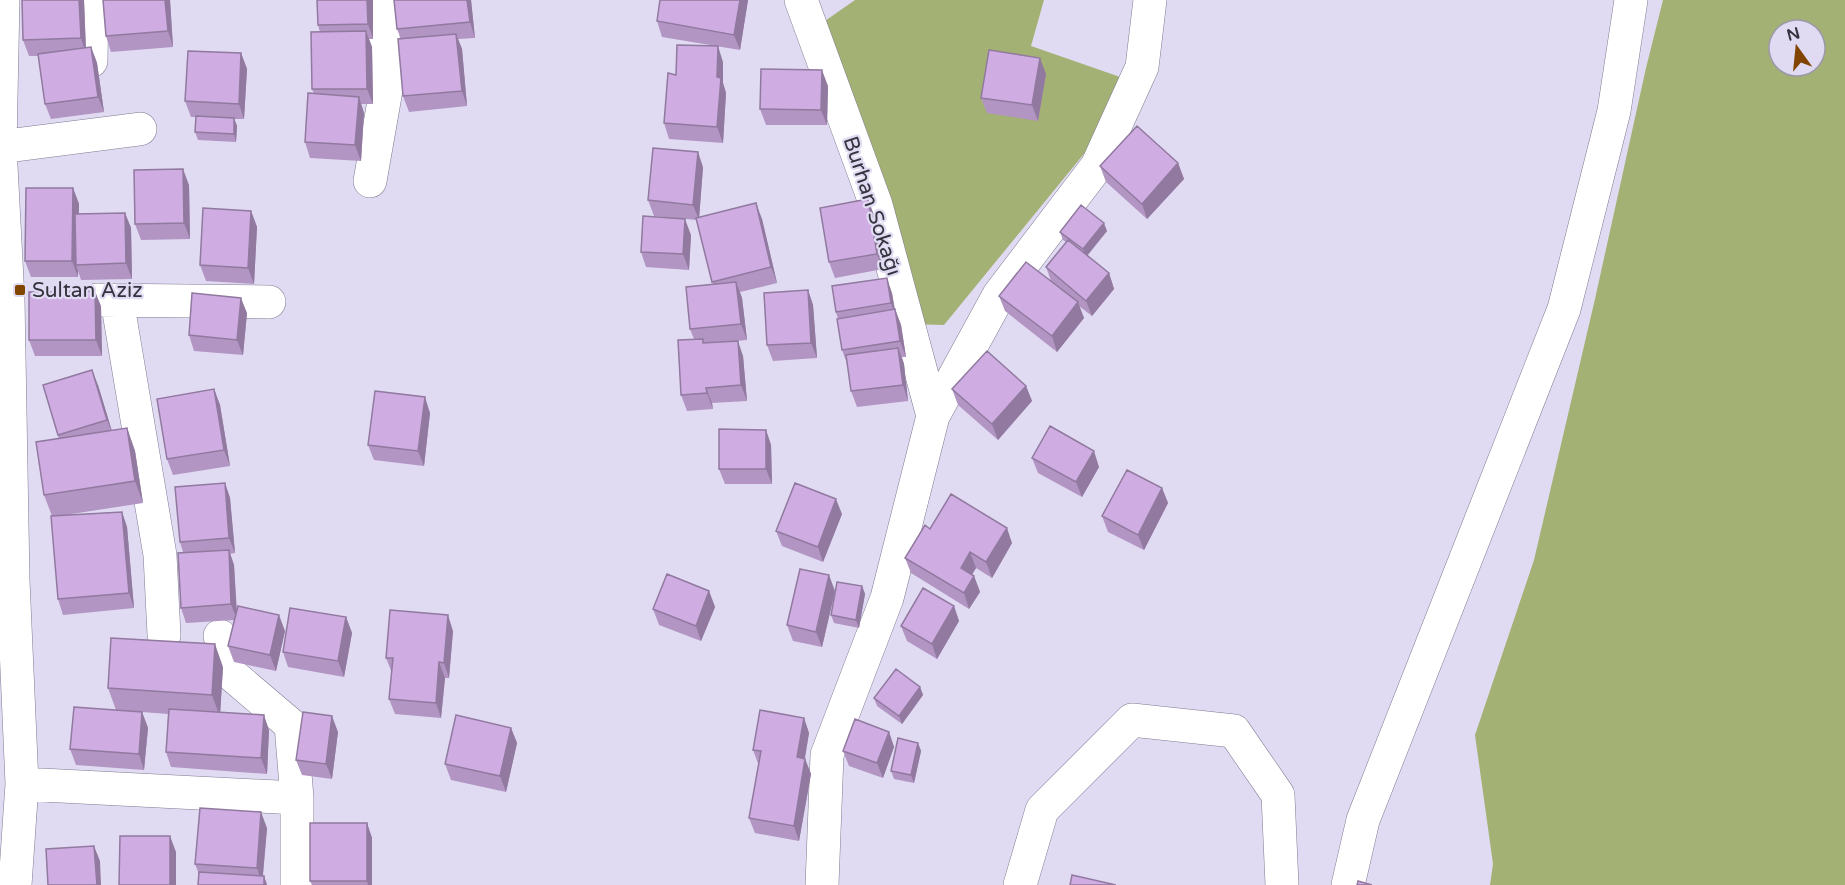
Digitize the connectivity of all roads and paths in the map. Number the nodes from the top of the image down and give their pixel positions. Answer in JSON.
{"nodes":[{"id":1,"x":3,"y":0,"type":"edge"},
{"id":2,"x":92,"y":0,"type":"edge"},
{"id":3,"x":378,"y":0,"type":"edge"},
{"id":4,"x":801,"y":0,"type":"edge"},
{"id":5,"x":1150,"y":0,"type":"edge"},
{"id":6,"x":1630,"y":0,"type":"edge"},
{"id":7,"x":91,"y":61,"type":"edge"},
{"id":8,"x":140,"y":129,"type":"dead end"},
{"id":9,"x":0,"y":147,"type":"edge"},
{"id":10,"x":370,"y":181,"type":"dead end"},
{"id":11,"x":4,"y":299,"type":"edge"},
{"id":12,"x":117,"y":300,"type":"junction"},
{"id":13,"x":269,"y":302,"type":"dead end"},
{"id":14,"x":933,"y":416,"type":"junction"},
{"id":15,"x":164,"y":635,"type":"dead end"},
{"id":16,"x":220,"y":636,"type":"dead end"},
{"id":17,"x":22,"y":784,"type":"junction"},
{"id":18,"x":297,"y":798,"type":"junction"},
{"id":19,"x":15,"y":885,"type":"edge"},
{"id":20,"x":297,"y":885,"type":"edge"},
{"id":21,"x":822,"y":885,"type":"edge"},
{"id":22,"x":1020,"y":885,"type":"edge"},
{"id":23,"x":1282,"y":885,"type":"edge"},
{"id":24,"x":1348,"y":885,"type":"edge"}],
"edges":[{"from":1,"to":9,"type":"street"},
{"from":2,"to":7,"type":"street"},
{"from":3,"to":10,"type":"street"},
{"from":4,"to":14,"type":"street","name":"Burhan Sokağı"},
{"from":5,"to":14,"type":"street"},
{"from":6,"to":24,"type":"street"},
{"from":8,"to":9,"type":"street"},
{"from":9,"to":11,"type":"street"},
{"from":11,"to":12,"type":"street"},
{"from":11,"to":17,"type":"street"},
{"from":12,"to":13,"type":"street"},
{"from":12,"to":15,"type":"street"},
{"from":14,"to":21,"type":"street"},
{"from":16,"to":18,"type":"street"},
{"from":17,"to":18,"type":"street"},
{"from":17,"to":19,"type":"street"},
{"from":18,"to":20,"type":"street"},
{"from":22,"to":23,"type":"street"}]}
